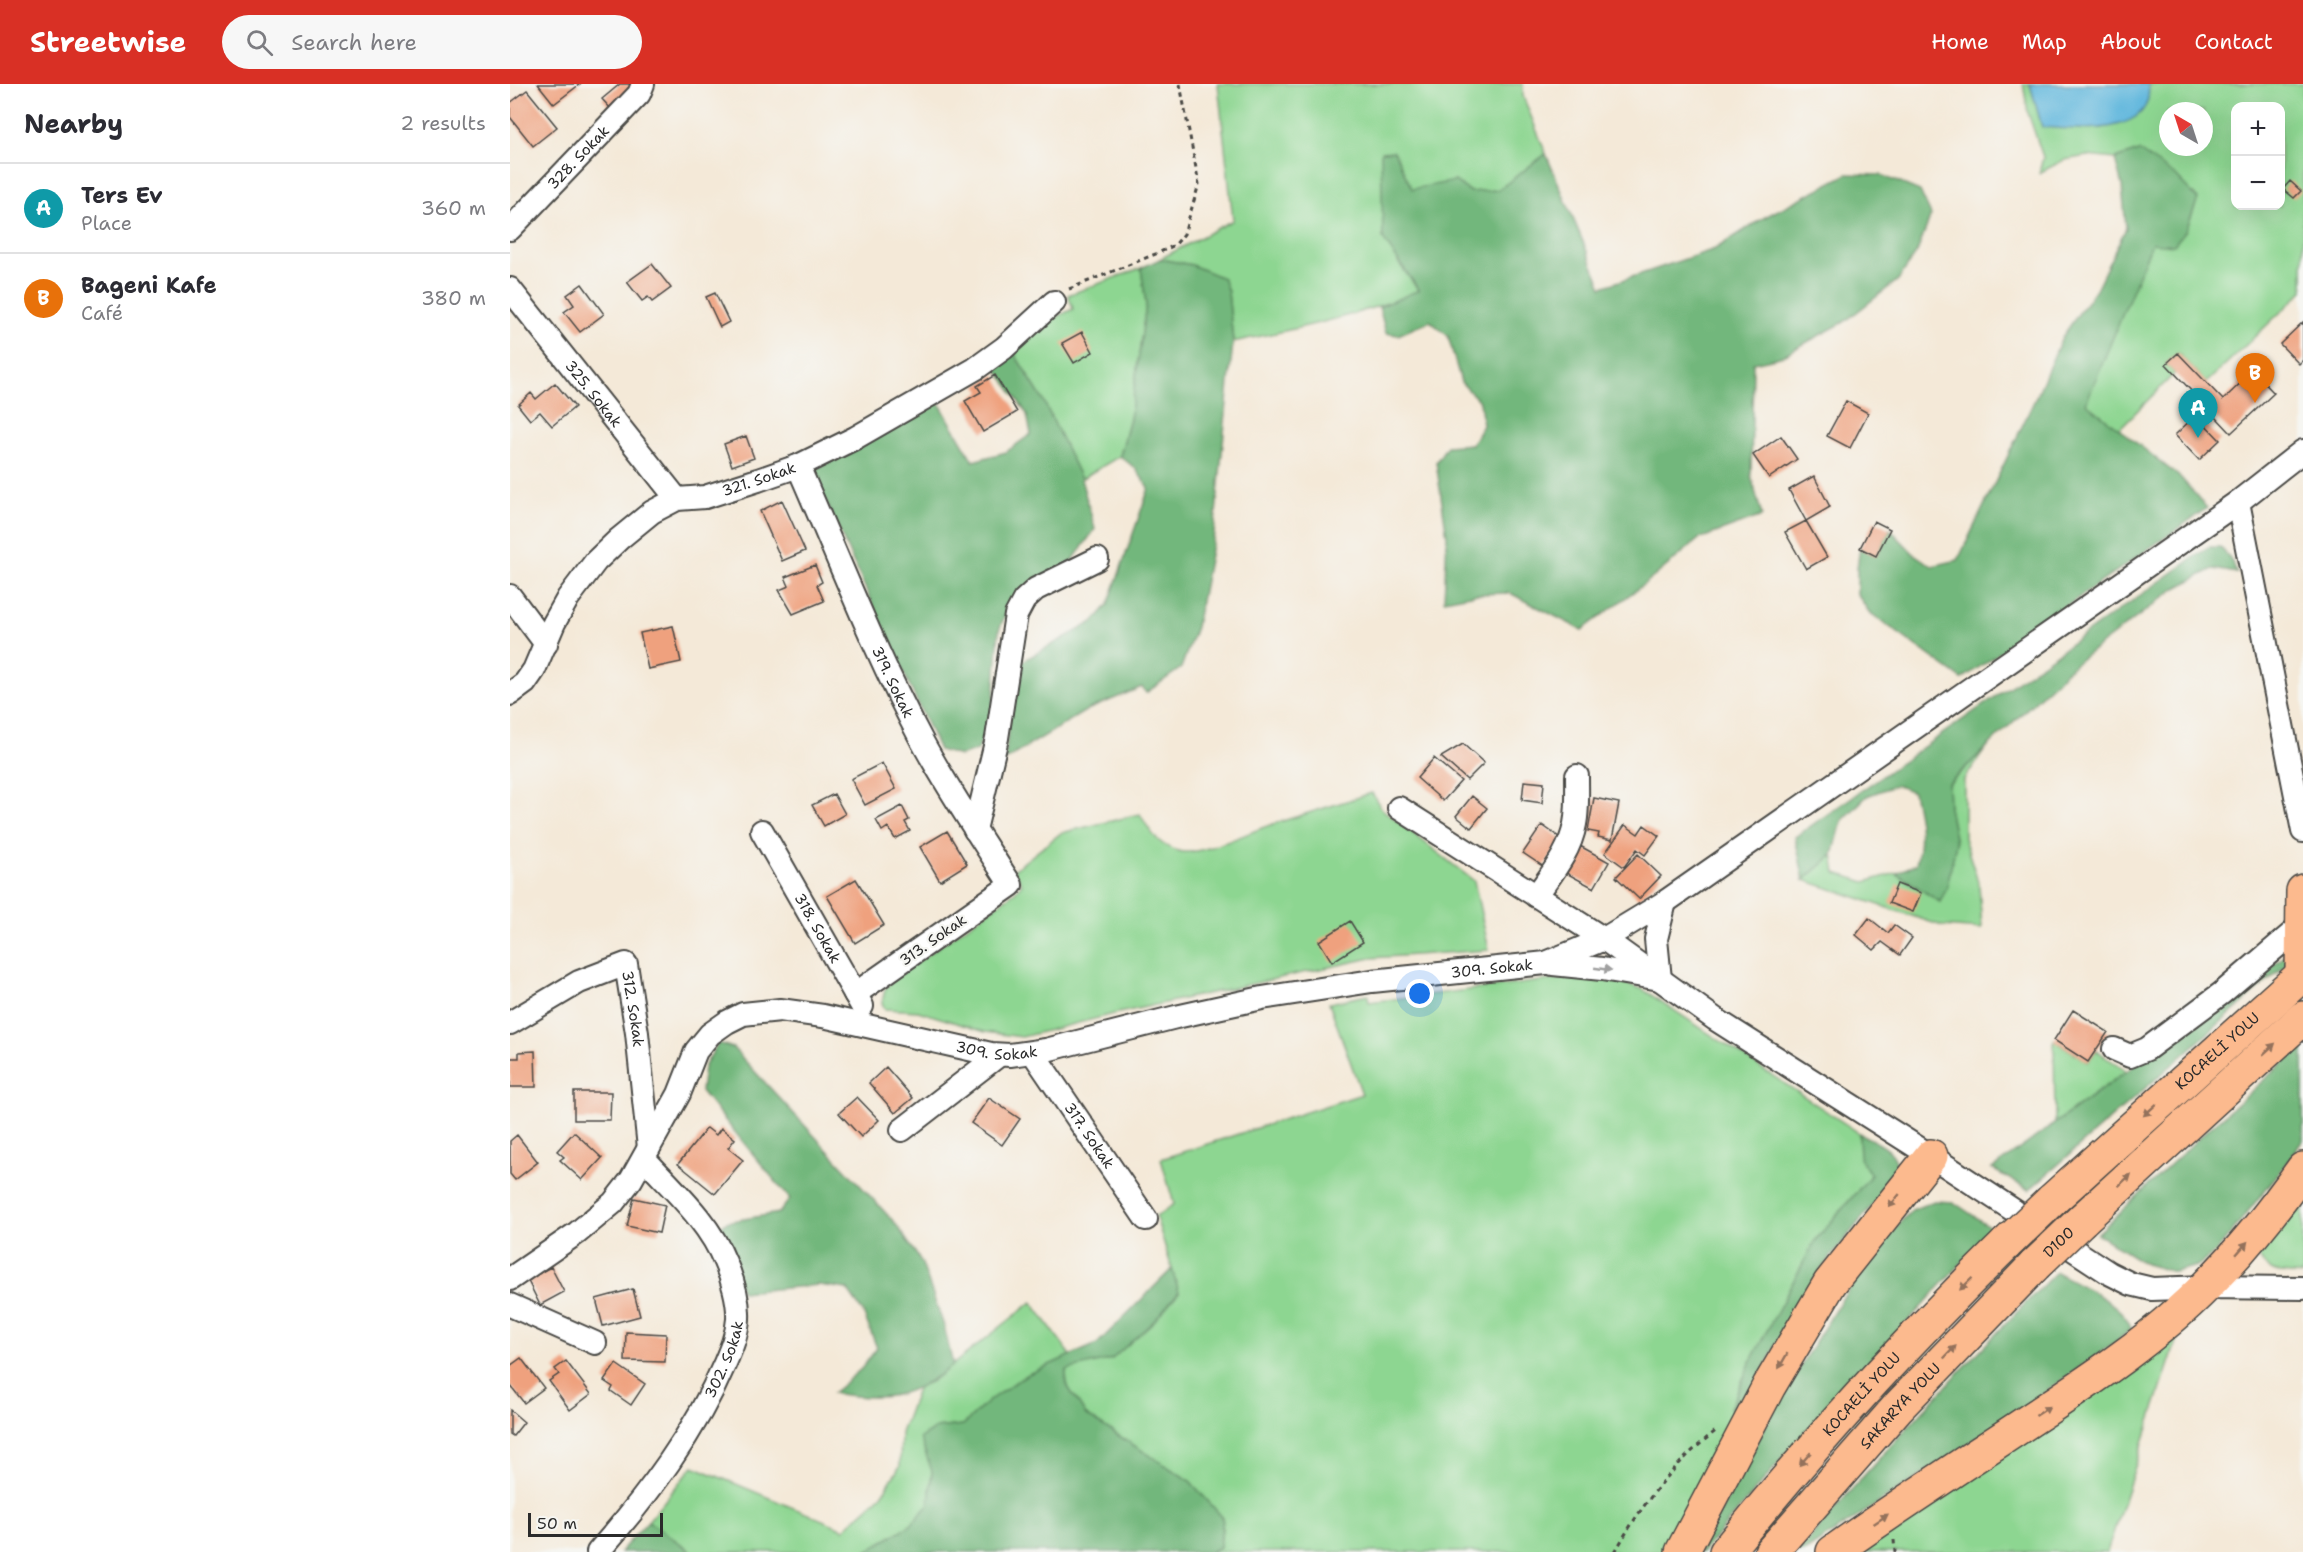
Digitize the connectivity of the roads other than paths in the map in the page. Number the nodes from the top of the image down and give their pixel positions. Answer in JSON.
{"nodes":[{"id":1,"x":643,"y":84,"type":"edge"},
{"id":2,"x":510,"y":229,"type":"edge"},
{"id":3,"x":510,"y":289,"type":"edge"},
{"id":4,"x":1054,"y":302,"type":"road end"},
{"id":5,"x":2303,"y":451,"type":"edge"},
{"id":6,"x":798,"y":466,"type":"junction"},
{"id":7,"x":676,"y":499,"type":"junction"},
{"id":8,"x":2238,"y":502,"type":"junction"},
{"id":9,"x":1097,"y":559,"type":"dead end"},
{"id":10,"x":510,"y":596,"type":"edge"},
{"id":11,"x":546,"y":644,"type":"junction"},
{"id":12,"x":510,"y":694,"type":"edge"},
{"id":13,"x":1577,"y":776,"type":"dead end"},
{"id":14,"x":1399,"y":808,"type":"dead end"},
{"id":15,"x":975,"y":830,"type":"junction"},
{"id":16,"x":762,"y":831,"type":"dead end"},
{"id":17,"x":2303,"y":831,"type":"edge"},
{"id":18,"x":1011,"y":885,"type":"joint"},
{"id":19,"x":2303,"y":891,"type":"edge"},
{"id":20,"x":1536,"y":896,"type":"junction"},
{"id":21,"x":1665,"y":902,"type":"junction"},
{"id":22,"x":2303,"y":924,"type":"edge"},
{"id":23,"x":1604,"y":939,"type":"junction"},
{"id":24,"x":1546,"y":963,"type":"junction"},
{"id":25,"x":2302,"y":974,"type":"edge"},
{"id":26,"x":1660,"y":979,"type":"junction"},
{"id":27,"x":855,"y":994,"type":"junction"},
{"id":28,"x":2303,"y":1018,"type":"edge"},
{"id":29,"x":510,"y":1023,"type":"edge"},
{"id":30,"x":875,"y":1028,"type":"junction"},
{"id":31,"x":2114,"y":1049,"type":"dead end"},
{"id":32,"x":1033,"y":1053,"type":"junction"},
{"id":33,"x":999,"y":1054,"type":"junction"},
{"id":34,"x":902,"y":1130,"type":"dead end"},
{"id":35,"x":646,"y":1153,"type":"junction"},
{"id":36,"x":1931,"y":1156,"type":"junction"},
{"id":37,"x":2303,"y":1169,"type":"edge"},
{"id":38,"x":1146,"y":1220,"type":"dead end"},
{"id":39,"x":2035,"y":1265,"type":"joint"},
{"id":40,"x":510,"y":1279,"type":"edge"},
{"id":41,"x":2206,"y":1287,"type":"junction"},
{"id":42,"x":2303,"y":1288,"type":"edge"},
{"id":43,"x":510,"y":1305,"type":"edge"},
{"id":44,"x":595,"y":1343,"type":"dead end"},
{"id":45,"x":598,"y":1552,"type":"edge"},
{"id":46,"x":1682,"y":1552,"type":"edge"},
{"id":47,"x":1726,"y":1552,"type":"edge"},
{"id":48,"x":1771,"y":1552,"type":"edge"},
{"id":49,"x":1833,"y":1552,"type":"edge"}],
"edges":[{"from":1,"to":2,"type":"street","name":"328. Sokak"},
{"from":3,"to":7,"type":"street","name":"325. Sokak"},
{"from":4,"to":6,"type":"street","name":"321. Sokak"},
{"from":5,"to":8,"type":"street","name":"309. Sokak"},
{"from":6,"to":7,"type":"street","name":"321. Sokak"},
{"from":6,"to":15,"type":"street","name":"319. Sokak"},
{"from":7,"to":11,"type":"street","name":"321. Sokak"},
{"from":8,"to":17,"type":"street"},
{"from":8,"to":21,"type":"street","name":"309. Sokak"},
{"from":9,"to":15,"type":"street"},
{"from":10,"to":11,"type":"street"},
{"from":11,"to":12,"type":"street","name":"321. Sokak"},
{"from":13,"to":20,"type":"street"},
{"from":14,"to":20,"type":"street"},
{"from":15,"to":18,"type":"street","name":"319. Sokak"},
{"from":16,"to":27,"type":"street","name":"318. Sokak"},
{"from":18,"to":27,"type":"street","name":"313. Sokak"},
{"from":19,"to":22,"type":"highway"},
{"from":20,"to":23,"type":"street"},
{"from":21,"to":23,"type":"street","name":"309. Sokak"},
{"from":21,"to":26,"type":"street"},
{"from":22,"to":25,"type":"highway"},
{"from":22,"to":31,"type":"street"},
{"from":23,"to":24,"type":"street","name":"309. Sokak"},
{"from":23,"to":26,"type":"street"},
{"from":24,"to":26,"type":"street","one_way":true},
{"from":24,"to":32,"type":"street","name":"309. Sokak"},
{"from":25,"to":47,"type":"highway","name":"KOCAELİ YOLU","one_way":true,"bridge":true},
{"from":26,"to":36,"type":"street"},
{"from":27,"to":30,"type":"street","name":"318. Sokak"},
{"from":39,"to":28,"type":"highway","name":"D100","number":"D100","one_way":true,"bridge":true},
{"from":29,"to":35,"type":"street","name":"312. Sokak"},
{"from":30,"to":33,"type":"street","name":"309. Sokak"},
{"from":30,"to":35,"type":"street","name":"309. Sokak"},
{"from":32,"to":33,"type":"street","name":"309. Sokak"},
{"from":32,"to":38,"type":"street","name":"317. Sokak"},
{"from":33,"to":34,"type":"street"},
{"from":35,"to":40,"type":"street","name":"309. Sokak"},
{"from":35,"to":45,"type":"street","name":"302. Sokak"},
{"from":36,"to":41,"type":"street"},
{"from":36,"to":46,"type":"highway","one_way":true},
{"from":41,"to":37,"type":"highway","one_way":true},
{"from":48,"to":39,"type":"highway","name":"SAKARYA YOLU","number":"D100","one_way":true},
{"from":41,"to":42,"type":"street"},
{"from":49,"to":41,"type":"highway","one_way":true},
{"from":43,"to":44,"type":"street"}]}
